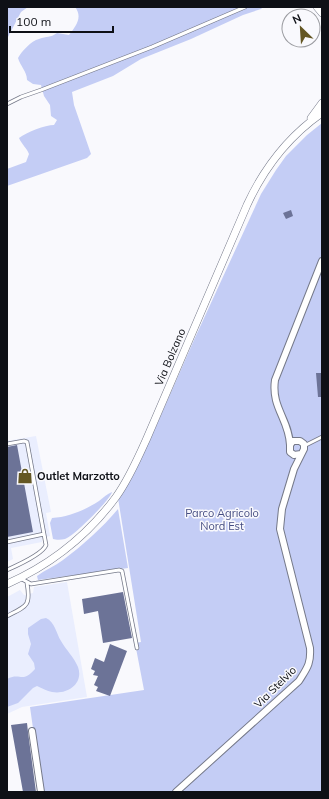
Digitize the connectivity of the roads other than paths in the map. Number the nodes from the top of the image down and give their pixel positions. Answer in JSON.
{"nodes":[{"id":1,"x":245,"y":7,"type":"edge"},
{"id":2,"x":317,"y":7,"type":"edge"},
{"id":3,"x":322,"y":13,"type":"edge"},
{"id":4,"x":7,"y":104,"type":"edge"},
{"id":5,"x":322,"y":104,"type":"edge"},
{"id":6,"x":322,"y":113,"type":"edge"},
{"id":7,"x":303,"y":128,"type":"junction"},
{"id":8,"x":322,"y":261,"type":"edge"},
{"id":9,"x":288,"y":430,"type":"junction"},
{"id":10,"x":322,"y":437,"type":"edge"},
{"id":11,"x":298,"y":440,"type":"junction"},
{"id":12,"x":7,"y":444,"type":"edge"},
{"id":13,"x":290,"y":445,"type":"junction"},
{"id":14,"x":304,"y":446,"type":"junction"},
{"id":15,"x":292,"y":454,"type":"junction"},
{"id":16,"x":301,"y":454,"type":"junction"},
{"id":17,"x":294,"y":469,"type":"junction"},
{"id":18,"x":44,"y":534,"type":"junction"},
{"id":19,"x":7,"y":542,"type":"edge"},
{"id":20,"x":7,"y":570,"type":"edge"},
{"id":21,"x":20,"y":578,"type":"junction"},
{"id":22,"x":27,"y":582,"type":"junction"},
{"id":23,"x":7,"y":584,"type":"edge"},
{"id":24,"x":7,"y":616,"type":"edge"},
{"id":25,"x":137,"y":648,"type":"dead end"},
{"id":26,"x":32,"y":731,"type":"dead end"},
{"id":27,"x":41,"y":792,"type":"edge"},
{"id":28,"x":176,"y":792,"type":"edge"}],
"edges":[{"from":1,"to":4,"type":"lane"},
{"from":2,"to":3,"type":"street"},
{"from":5,"to":7,"type":"street"},
{"from":6,"to":7,"type":"street","name":"Via Bolzano"},
{"from":7,"to":21,"type":"street","name":"Via Bolzano"},
{"from":8,"to":9,"type":"street"},
{"from":9,"to":11,"type":"street"},
{"from":9,"to":13,"type":"street"},
{"from":10,"to":14,"type":"lane"},
{"from":11,"to":13,"type":"street"},
{"from":11,"to":14,"type":"street"},
{"from":12,"to":18,"type":"lane"},
{"from":13,"to":15,"type":"street"},
{"from":14,"to":16,"type":"street"},
{"from":15,"to":16,"type":"street"},
{"from":15,"to":17,"type":"street","name":"Via Stelvio"},
{"from":16,"to":17,"type":"street","name":"Via Stelvio"},
{"from":17,"to":28,"type":"street","name":"Via Stelvio"},
{"from":18,"to":19,"type":"lane"},
{"from":18,"to":20,"type":"lane"},
{"from":21,"to":22,"type":"lane"},
{"from":21,"to":23,"type":"street","name":"Via Bolzano"},
{"from":22,"to":24,"type":"lane"},
{"from":22,"to":25,"type":"lane"},
{"from":26,"to":27,"type":"street"}]}
